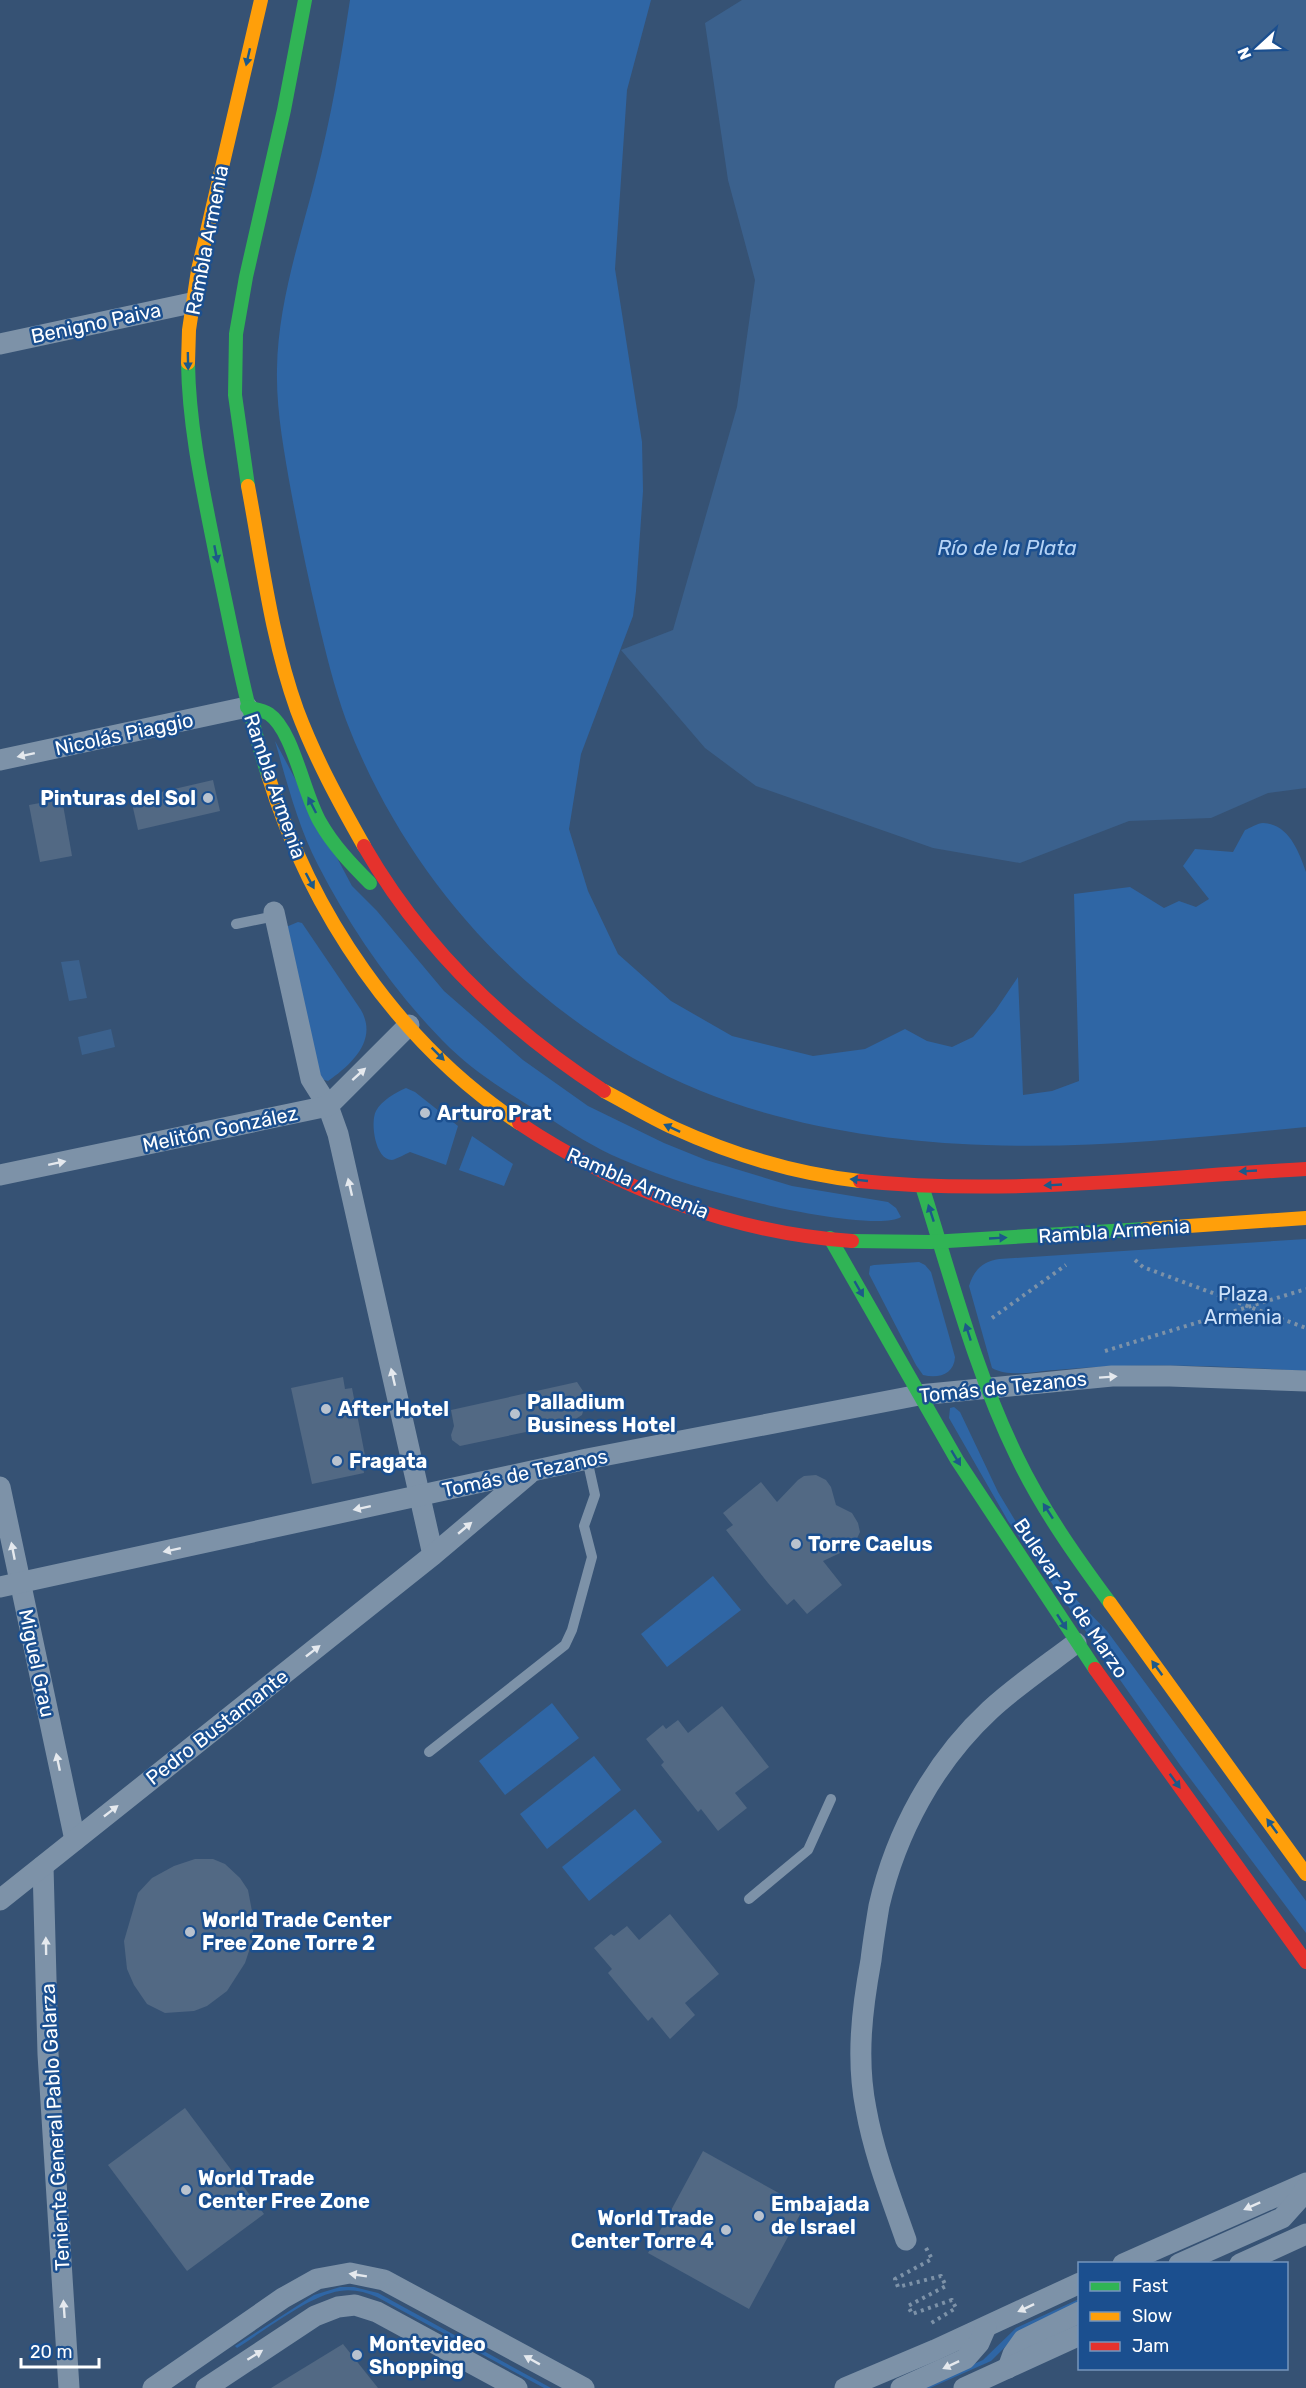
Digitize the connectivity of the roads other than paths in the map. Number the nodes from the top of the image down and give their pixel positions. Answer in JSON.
{"nodes":[{"id":1,"x":261,"y":0,"type":"edge"},
{"id":2,"x":305,"y":0,"type":"edge"},
{"id":3,"x":191,"y":303,"type":"junction"},
{"id":4,"x":0,"y":344,"type":"edge"},
{"id":5,"x":247,"y":707,"type":"junction"},
{"id":6,"x":0,"y":760,"type":"edge"},
{"id":7,"x":275,"y":914,"type":"joint"},
{"id":8,"x":236,"y":924,"type":"dead end"},
{"id":9,"x":432,"y":943,"type":"junction"},
{"id":10,"x":409,"y":1025,"type":"junction"},
{"id":11,"x":328,"y":1106,"type":"junction"},
{"id":12,"x":1306,"y":1169,"type":"edge"},
{"id":13,"x":0,"y":1175,"type":"edge"},
{"id":14,"x":922,"y":1186,"type":"junction"},
{"id":15,"x":1306,"y":1218,"type":"edge"},
{"id":16,"x":830,"y":1238,"type":"junction"},
{"id":17,"x":940,"y":1241,"type":"junction"},
{"id":18,"x":1306,"y":1381,"type":"edge"},
{"id":19,"x":987,"y":1388,"type":"junction"},
{"id":20,"x":920,"y":1395,"type":"junction"},
{"id":21,"x":587,"y":1459,"type":"junction"},
{"id":22,"x":531,"y":1472,"type":"junction"},
{"id":23,"x":0,"y":1487,"type":"edge"},
{"id":24,"x":419,"y":1496,"type":"junction"},
{"id":25,"x":433,"y":1555,"type":"junction"},
{"id":26,"x":10,"y":1585,"type":"edge"},
{"id":27,"x":1076,"y":1643,"type":"junction"},
{"id":28,"x":429,"y":1752,"type":"dead end"},
{"id":29,"x":831,"y":1799,"type":"dead end"},
{"id":30,"x":75,"y":1840,"type":"junction"},
{"id":31,"x":44,"y":1866,"type":"junction"},
{"id":32,"x":1306,"y":1874,"type":"edge"},
{"id":33,"x":749,"y":1899,"type":"dead end"},
{"id":34,"x":0,"y":1900,"type":"edge"},
{"id":35,"x":1306,"y":1962,"type":"edge"},
{"id":36,"x":1306,"y":2183,"type":"edge"},
{"id":37,"x":1306,"y":2188,"type":"edge"},
{"id":38,"x":1306,"y":2234,"type":"edge"},
{"id":39,"x":906,"y":2240,"type":"road end"},
{"id":40,"x":1128,"y":2262,"type":"edge"},
{"id":41,"x":1183,"y":2262,"type":"edge"},
{"id":42,"x":1244,"y":2262,"type":"edge"},
{"id":43,"x":1078,"y":2284,"type":"edge"},
{"id":44,"x":1078,"y":2313,"type":"edge"},
{"id":45,"x":986,"y":2327,"type":"junction"},
{"id":46,"x":1078,"y":2337,"type":"edge"},
{"id":47,"x":1008,"y":2368,"type":"junction"},
{"id":48,"x":69,"y":2388,"type":"edge"},
{"id":49,"x":153,"y":2388,"type":"edge"},
{"id":50,"x":206,"y":2388,"type":"edge"},
{"id":51,"x":517,"y":2388,"type":"edge"},
{"id":52,"x":584,"y":2388,"type":"edge"},
{"id":53,"x":845,"y":2388,"type":"edge"},
{"id":54,"x":901,"y":2388,"type":"edge"},
{"id":55,"x":964,"y":2388,"type":"edge"}],
"edges":[{"from":1,"to":3,"type":"main road","name":"Rambla Armenia","one_way":true},
{"from":2,"to":9,"type":"main road"},
{"from":3,"to":4,"type":"street","name":"Benigno Paiva"},
{"from":3,"to":5,"type":"main road","name":"Rambla Armenia","one_way":true},
{"from":5,"to":6,"type":"street","name":"Nicolás Piaggio","one_way":true},
{"from":9,"to":5,"type":"main road","one_way":true},
{"from":5,"to":10,"type":"main road","name":"Rambla Armenia","one_way":true},
{"from":7,"to":8,"type":"lane"},
{"from":7,"to":11,"type":"street"},
{"from":14,"to":9,"type":"main road","one_way":true},
{"from":11,"to":10,"type":"street","one_way":true},
{"from":10,"to":16,"type":"main road","name":"Rambla Armenia","one_way":true},
{"from":13,"to":11,"type":"street","name":"Melitón González","one_way":true},
{"from":24,"to":11,"type":"street","one_way":true},
{"from":12,"to":14,"type":"main road","one_way":true},
{"from":17,"to":14,"type":"main road","name":"Bulevar 26 de Marzo","one_way":true},
{"from":17,"to":15,"type":"main road","name":"Rambla Armenia","one_way":true},
{"from":16,"to":17,"type":"main road","name":"Rambla Armenia"},
{"from":16,"to":20,"type":"main road","name":"Bulevar 26 de Marzo","one_way":true},
{"from":19,"to":17,"type":"main road","name":"Bulevar 26 de Marzo","one_way":true},
{"from":19,"to":18,"type":"street","name":"Tomás de Tezanos","one_way":true},
{"from":19,"to":20,"type":"street","name":"Tomás de Tezanos"},
{"from":32,"to":19,"type":"main road","name":"Bulevar 26 de Marzo","one_way":true},
{"from":20,"to":21,"type":"street","name":"Tomás de Tezanos"},
{"from":20,"to":27,"type":"main road","name":"Bulevar 26 de Marzo","one_way":true},
{"from":21,"to":22,"type":"street","name":"Tomás de Tezanos"},
{"from":21,"to":28,"type":"lane"},
{"from":22,"to":24,"type":"street","name":"Tomás de Tezanos"},
{"from":25,"to":22,"type":"street","name":"Pedro Bustamante","one_way":true},
{"from":26,"to":23,"type":"street","name":"Miguel Grau","one_way":true},
{"from":24,"to":25,"type":"street"},
{"from":24,"to":26,"type":"street","name":"Tomás de Tezanos","one_way":true},
{"from":30,"to":25,"type":"street","name":"Pedro Bustamante","one_way":true},
{"from":30,"to":26,"type":"street","name":"Miguel Grau","one_way":true},
{"from":27,"to":35,"type":"main road","name":"Bulevar 26 de Marzo","one_way":true},
{"from":27,"to":39,"type":"street"},
{"from":29,"to":33,"type":"lane"},
{"from":30,"to":31,"type":"street","name":"Pedro Bustamante"},
{"from":31,"to":34,"type":"street","name":"Pedro Bustamante"},
{"from":48,"to":31,"type":"street","name":"Teniente General Pablo Galarza","one_way":true},
{"from":36,"to":40,"type":"street","one_way":true},
{"from":37,"to":41,"type":"street"},
{"from":38,"to":42,"type":"street"},
{"from":43,"to":45,"type":"street","one_way":true},
{"from":44,"to":47,"type":"street"},
{"from":45,"to":53,"type":"street"},
{"from":45,"to":54,"type":"street","one_way":true},
{"from":46,"to":47,"type":"street"},
{"from":47,"to":55,"type":"street"},
{"from":52,"to":49,"type":"street","one_way":true},
{"from":50,"to":51,"type":"street","one_way":true}]}
